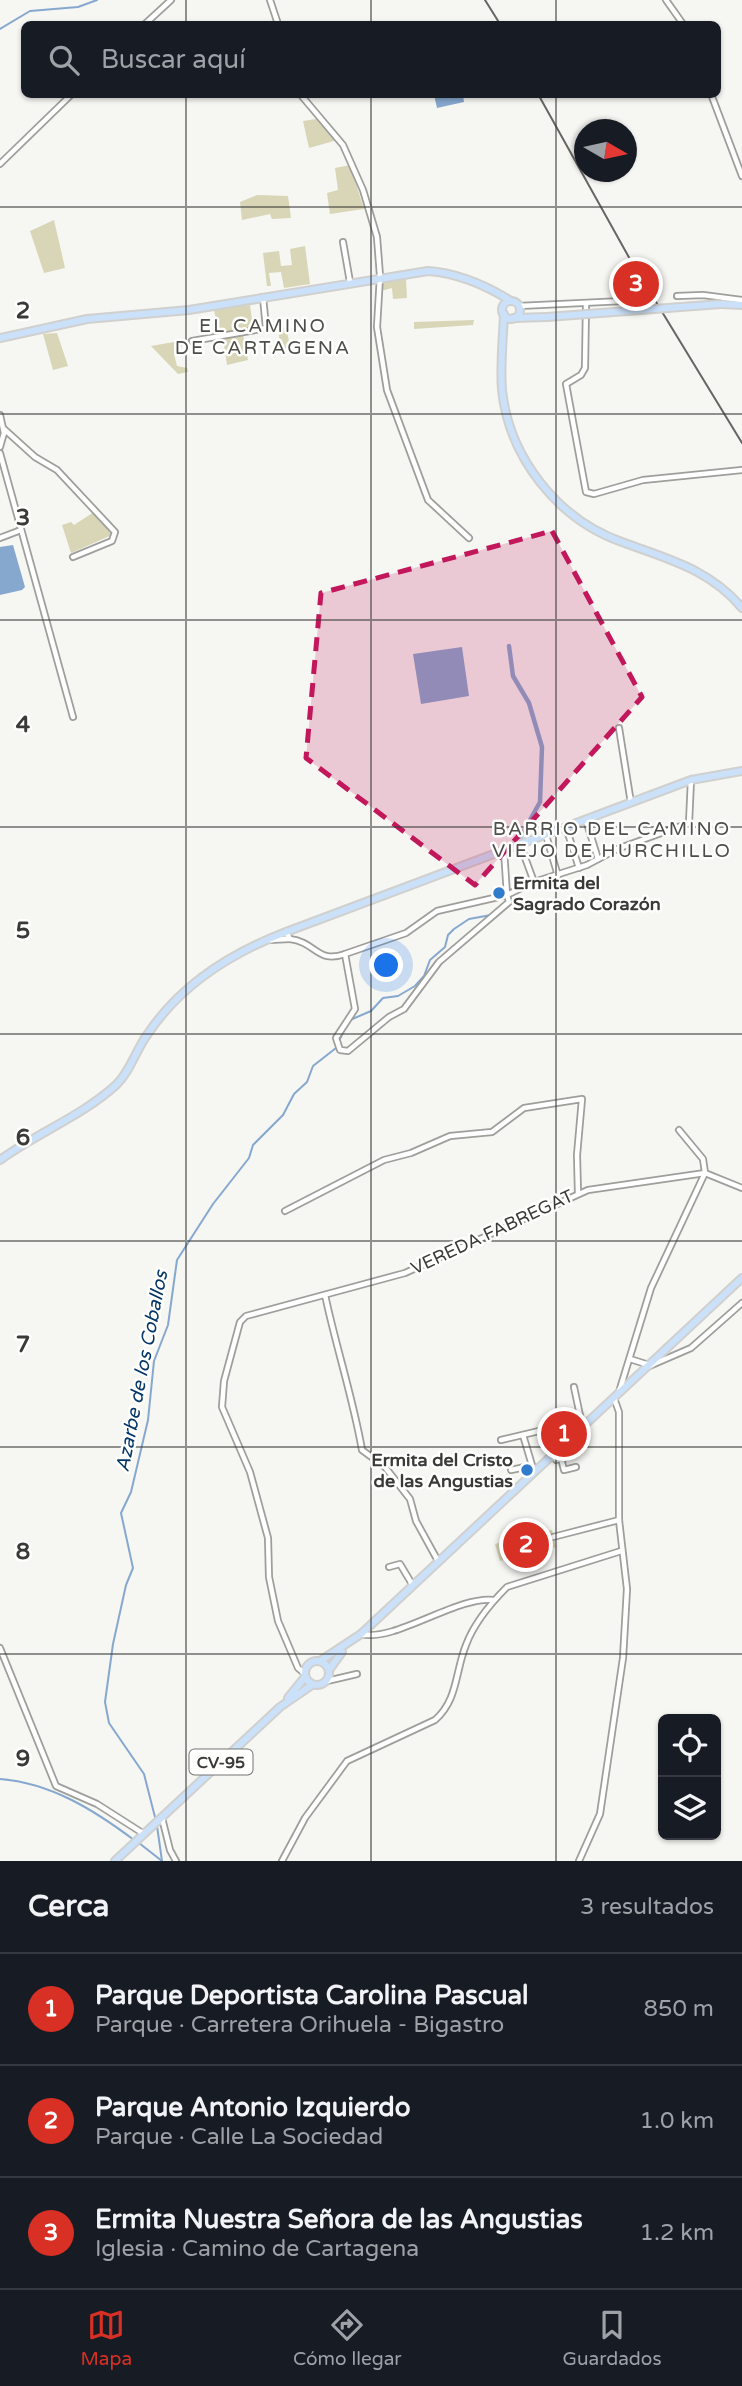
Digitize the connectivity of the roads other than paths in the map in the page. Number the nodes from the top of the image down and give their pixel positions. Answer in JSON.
{"nodes":[{"id":1,"x":171,"y":0,"type":"edge"},
{"id":2,"x":270,"y":0,"type":"edge"},
{"id":3,"x":666,"y":0,"type":"edge"},
{"id":4,"x":148,"y":21,"type":"edge"},
{"id":5,"x":277,"y":21,"type":"edge"},
{"id":6,"x":681,"y":21,"type":"edge"},
{"id":7,"x":68,"y":98,"type":"edge"},
{"id":8,"x":303,"y":98,"type":"edge"},
{"id":9,"x":713,"y":98,"type":"edge"},
{"id":10,"x":0,"y":164,"type":"edge"},
{"id":11,"x":742,"y":176,"type":"edge"},
{"id":12,"x":343,"y":242,"type":"dead end"},
{"id":13,"x":380,"y":276,"type":"junction"},
{"id":14,"x":350,"y":282,"type":"junction"},
{"id":15,"x":486,"y":290,"type":"junction"},
{"id":16,"x":677,"y":296,"type":"dead end"},
{"id":17,"x":263,"y":297,"type":"junction"},
{"id":18,"x":644,"y":300,"type":"dead end"},
{"id":19,"x":742,"y":300,"type":"edge"},
{"id":20,"x":516,"y":305,"type":"junction"},
{"id":21,"x":586,"y":305,"type":"junction"},
{"id":22,"x":742,"y":307,"type":"edge"},
{"id":23,"x":508,"y":315,"type":"junction"},
{"id":24,"x":532,"y":318,"type":"junction"},
{"id":25,"x":273,"y":327,"type":"dead end"},
{"id":26,"x":266,"y":328,"type":"junction"},
{"id":27,"x":0,"y":338,"type":"edge"},
{"id":28,"x":192,"y":341,"type":"dead end"},
{"id":29,"x":0,"y":415,"type":"edge"},
{"id":30,"x":4,"y":429,"type":"junction"},
{"id":31,"x":0,"y":447,"type":"edge"},
{"id":32,"x":0,"y":453,"type":"edge"},
{"id":33,"x":742,"y":470,"type":"edge"},
{"id":34,"x":21,"y":530,"type":"junction"},
{"id":35,"x":0,"y":538,"type":"edge"},
{"id":36,"x":469,"y":538,"type":"dead end"},
{"id":37,"x":73,"y":557,"type":"dead end"},
{"id":38,"x":742,"y":608,"type":"edge"},
{"id":39,"x":73,"y":717,"type":"dead end"},
{"id":40,"x":619,"y":728,"type":"dead end"},
{"id":41,"x":742,"y":771,"type":"edge"},
{"id":42,"x":691,"y":780,"type":"junction"},
{"id":43,"x":631,"y":803,"type":"junction"},
{"id":44,"x":586,"y":820,"type":"junction"},
{"id":45,"x":566,"y":827,"type":"junction"},
{"id":46,"x":546,"y":835,"type":"junction"},
{"id":47,"x":520,"y":844,"type":"junction"},
{"id":48,"x":504,"y":850,"type":"junction"},
{"id":49,"x":598,"y":859,"type":"junction"},
{"id":50,"x":579,"y":868,"type":"junction"},
{"id":51,"x":558,"y":876,"type":"junction"},
{"id":52,"x":534,"y":882,"type":"junction"},
{"id":53,"x":507,"y":895,"type":"junction"},
{"id":54,"x":286,"y":932,"type":"junction"},
{"id":55,"x":290,"y":939,"type":"junction"},
{"id":56,"x":265,"y":940,"type":"junction"},
{"id":57,"x":345,"y":954,"type":"junction"},
{"id":58,"x":679,"y":1130,"type":"dead end"},
{"id":59,"x":0,"y":1160,"type":"edge"},
{"id":60,"x":705,"y":1173,"type":"junction"},
{"id":61,"x":742,"y":1188,"type":"edge"},
{"id":62,"x":578,"y":1193,"type":"junction"},
{"id":63,"x":285,"y":1210,"type":"dead end"},
{"id":64,"x":742,"y":1278,"type":"edge"},
{"id":65,"x":325,"y":1295,"type":"junction"},
{"id":66,"x":742,"y":1303,"type":"edge"},
{"id":67,"x":630,"y":1359,"type":"junction"},
{"id":68,"x":648,"y":1366,"type":"junction"},
{"id":69,"x":573,"y":1387,"type":"dead end"},
{"id":70,"x":616,"y":1395,"type":"junction"},
{"id":71,"x":582,"y":1423,"type":"junction"},
{"id":72,"x":523,"y":1435,"type":"junction"},
{"id":73,"x":501,"y":1440,"type":"dead end"},
{"id":74,"x":552,"y":1455,"type":"junction"},
{"id":75,"x":569,"y":1456,"type":"dead end"},
{"id":76,"x":561,"y":1458,"type":"junction"},
{"id":77,"x":576,"y":1467,"type":"dead end"},
{"id":78,"x":532,"y":1469,"type":"junction"},
{"id":79,"x":511,"y":1471,"type":"dead end"},
{"id":80,"x":620,"y":1520,"type":"junction"},
{"id":81,"x":553,"y":1537,"type":"dead end"},
{"id":82,"x":621,"y":1551,"type":"junction"},
{"id":83,"x":438,"y":1561,"type":"junction"},
{"id":84,"x":389,"y":1567,"type":"dead end"},
{"id":85,"x":412,"y":1584,"type":"junction"},
{"id":86,"x":494,"y":1600,"type":"junction"},
{"id":87,"x":361,"y":1634,"type":"junction"},
{"id":88,"x":347,"y":1646,"type":"junction"},
{"id":89,"x":0,"y":1648,"type":"edge"},
{"id":90,"x":320,"y":1661,"type":"junction"},
{"id":91,"x":329,"y":1670,"type":"junction"},
{"id":92,"x":303,"y":1671,"type":"junction"},
{"id":93,"x":357,"y":1674,"type":"dead end"},
{"id":94,"x":327,"y":1681,"type":"junction"},
{"id":95,"x":312,"y":1685,"type":"junction"},
{"id":96,"x":280,"y":1707,"type":"junction"},
{"id":97,"x":162,"y":1818,"type":"junction"},
{"id":98,"x":144,"y":1834,"type":"junction"},
{"id":99,"x":115,"y":1861,"type":"edge"},
{"id":100,"x":176,"y":1861,"type":"edge"},
{"id":101,"x":282,"y":1861,"type":"edge"},
{"id":102,"x":579,"y":1861,"type":"edge"}],
"edges":[{"from":1,"to":4,"type":"street"},
{"from":2,"to":5,"type":"street"},
{"from":3,"to":6,"type":"street"},
{"from":7,"to":10,"type":"street"},
{"from":8,"to":13,"type":"street"},
{"from":9,"to":11,"type":"street"},
{"from":12,"to":14,"type":"street"},
{"from":13,"to":14,"type":"main road"},
{"from":13,"to":15,"type":"main road"},
{"from":13,"to":36,"type":"street"},
{"from":14,"to":17,"type":"main road"},
{"from":15,"to":20,"type":"main road"},
{"from":15,"to":23,"type":"main road"},
{"from":16,"to":19,"type":"street"},
{"from":17,"to":26,"type":"street"},
{"from":17,"to":27,"type":"main road"},
{"from":18,"to":21,"type":"street"},
{"from":20,"to":21,"type":"street"},
{"from":20,"to":23,"type":"main road"},
{"from":20,"to":23,"type":"main road"},
{"from":20,"to":24,"type":"main road"},
{"from":21,"to":33,"type":"street"},
{"from":22,"to":24,"type":"main road","bridge":true},
{"from":23,"to":24,"type":"main road"},
{"from":23,"to":38,"type":"main road"},
{"from":25,"to":26,"type":"street"},
{"from":26,"to":28,"type":"street"},
{"from":29,"to":30,"type":"street"},
{"from":30,"to":31,"type":"street"},
{"from":30,"to":37,"type":"street"},
{"from":32,"to":34,"type":"street"},
{"from":34,"to":35,"type":"street"},
{"from":34,"to":39,"type":"street"},
{"from":40,"to":43,"type":"street"},
{"from":41,"to":42,"type":"main road"},
{"from":42,"to":43,"type":"main road"},
{"from":42,"to":49,"type":"street"},
{"from":43,"to":44,"type":"main road"},
{"from":44,"to":45,"type":"main road"},
{"from":44,"to":49,"type":"street"},
{"from":45,"to":46,"type":"main road"},
{"from":45,"to":50,"type":"street"},
{"from":46,"to":47,"type":"main road"},
{"from":46,"to":51,"type":"street"},
{"from":47,"to":48,"type":"main road"},
{"from":47,"to":52,"type":"street"},
{"from":48,"to":53,"type":"street"},
{"from":48,"to":54,"type":"main road"},
{"from":49,"to":50,"type":"street"},
{"from":50,"to":51,"type":"street"},
{"from":51,"to":52,"type":"street"},
{"from":52,"to":53,"type":"street"},
{"from":53,"to":57,"type":"street"},
{"from":53,"to":57,"type":"street"},
{"from":54,"to":55,"type":"street"},
{"from":54,"to":56,"type":"main road"},
{"from":55,"to":56,"type":"street"},
{"from":55,"to":57,"type":"street"},
{"from":56,"to":59,"type":"main road"},
{"from":58,"to":60,"type":"street"},
{"from":60,"to":61,"type":"street","name":"VEREDA FABREGAT"},
{"from":60,"to":62,"type":"street","name":"VEREDA FABREGAT"},
{"from":60,"to":67,"type":"street"},
{"from":62,"to":63,"type":"street"},
{"from":62,"to":65,"type":"street","name":"VEREDA FABREGAT"},
{"from":64,"to":68,"type":"main road","number":"CV-95"},
{"from":65,"to":83,"type":"street"},
{"from":65,"to":92,"type":"street","name":"VEREDA FABREGAT"},
{"from":66,"to":68,"type":"street"},
{"from":67,"to":68,"type":"street"},
{"from":67,"to":70,"type":"street"},
{"from":68,"to":70,"type":"main road","number":"CV-95"},
{"from":69,"to":71,"type":"street"},
{"from":70,"to":71,"type":"main road","number":"CV-95"},
{"from":70,"to":80,"type":"street"},
{"from":71,"to":72,"type":"street"},
{"from":71,"to":74,"type":"main road","number":"CV-95"},
{"from":72,"to":73,"type":"street"},
{"from":72,"to":78,"type":"street"},
{"from":74,"to":76,"type":"street"},
{"from":74,"to":78,"type":"main road","number":"CV-95"},
{"from":75,"to":76,"type":"street"},
{"from":76,"to":77,"type":"street"},
{"from":78,"to":79,"type":"street"},
{"from":78,"to":83,"type":"main road","number":"CV-95"},
{"from":80,"to":81,"type":"street"},
{"from":80,"to":82,"type":"street"},
{"from":82,"to":86,"type":"street"},
{"from":82,"to":102,"type":"street"},
{"from":83,"to":85,"type":"main road","number":"CV-95"},
{"from":84,"to":85,"type":"street"},
{"from":85,"to":87,"type":"main road","number":"CV-95"},
{"from":86,"to":87,"type":"street"},
{"from":86,"to":101,"type":"street"},
{"from":87,"to":88,"type":"main road","number":"CV-95"},
{"from":88,"to":90,"type":"main road","number":"CV-95"},
{"from":88,"to":91,"type":"main road","number":"CV-95"},
{"from":89,"to":98,"type":"street"},
{"from":90,"to":91,"type":"main road"},
{"from":90,"to":92,"type":"main road","number":"CV-95"},
{"from":91,"to":94,"type":"main road","number":"CV-95"},
{"from":92,"to":95,"type":"main road"},
{"from":92,"to":96,"type":"main road","number":"CV-95"},
{"from":93,"to":94,"type":"street"},
{"from":94,"to":95,"type":"main road","number":"CV-95"},
{"from":95,"to":96,"type":"main road","number":"CV-95"},
{"from":96,"to":97,"type":"main road","number":"CV-95"},
{"from":97,"to":98,"type":"main road","number":"CV-95"},
{"from":97,"to":100,"type":"street"},
{"from":98,"to":99,"type":"main road","number":"CV-95"}]}
